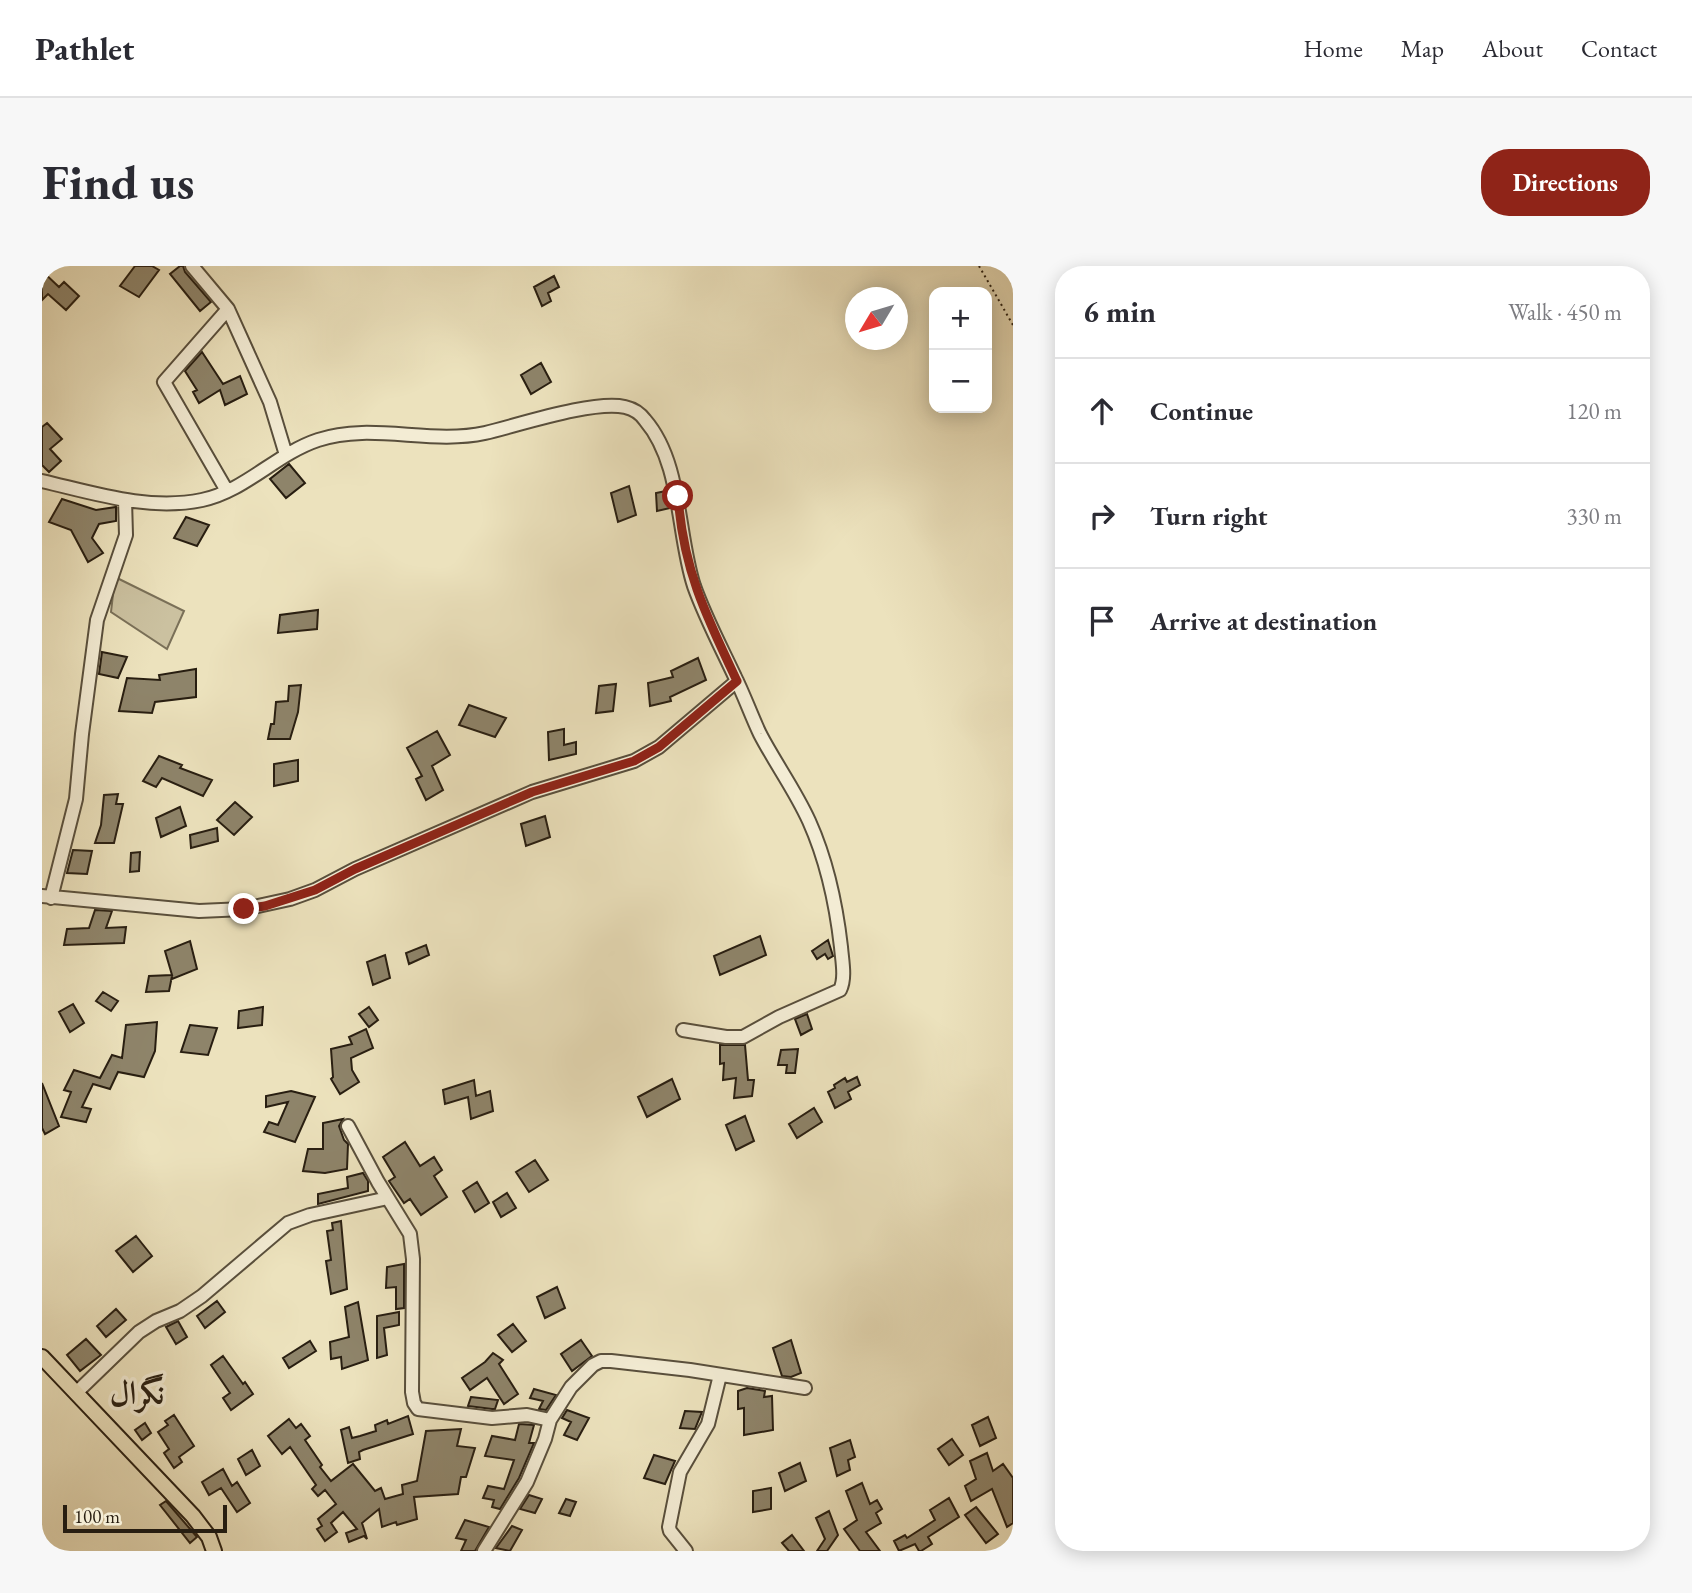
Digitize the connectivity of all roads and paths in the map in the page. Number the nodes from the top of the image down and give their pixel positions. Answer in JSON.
{"nodes":[{"id":1,"x":192,"y":266,"type":"edge"},
{"id":2,"x":979,"y":266,"type":"edge"},
{"id":3,"x":228,"y":309,"type":"junction"},
{"id":4,"x":1013,"y":325,"type":"edge"},
{"id":5,"x":286,"y":455,"type":"junction"},
{"id":6,"x":42,"y":481,"type":"edge"},
{"id":7,"x":227,"y":491,"type":"junction"},
{"id":8,"x":125,"y":500,"type":"junction"},
{"id":9,"x":737,"y":681,"type":"junction"},
{"id":10,"x":46,"y":897,"type":"edge"},
{"id":11,"x":683,"y":1030,"type":"dead end"},
{"id":12,"x":348,"y":1126,"type":"dead end"},
{"id":13,"x":388,"y":1198,"type":"junction"},
{"id":14,"x":42,"y":1357,"type":"edge"},
{"id":15,"x":720,"y":1375,"type":"junction"},
{"id":16,"x":805,"y":1388,"type":"dead end"},
{"id":17,"x":76,"y":1393,"type":"junction"},
{"id":18,"x":550,"y":1420,"type":"junction"},
{"id":19,"x":214,"y":1551,"type":"edge"},
{"id":20,"x":484,"y":1551,"type":"edge"},
{"id":21,"x":686,"y":1551,"type":"edge"}],
"edges":[{"from":1,"to":3,"type":"street"},
{"from":2,"to":4,"type":"path"},
{"from":3,"to":5,"type":"street"},
{"from":3,"to":7,"type":"street"},
{"from":5,"to":7,"type":"street"},
{"from":5,"to":9,"type":"street"},
{"from":6,"to":8,"type":"street"},
{"from":7,"to":8,"type":"street"},
{"from":8,"to":10,"type":"street"},
{"from":9,"to":10,"type":"street"},
{"from":9,"to":11,"type":"street"},
{"from":12,"to":13,"type":"street"},
{"from":13,"to":17,"type":"street"},
{"from":13,"to":18,"type":"street"},
{"from":14,"to":17,"type":"main road"},
{"from":15,"to":16,"type":"street"},
{"from":15,"to":18,"type":"street"},
{"from":15,"to":21,"type":"street"},
{"from":17,"to":19,"type":"main road"},
{"from":18,"to":20,"type":"street"}]}
